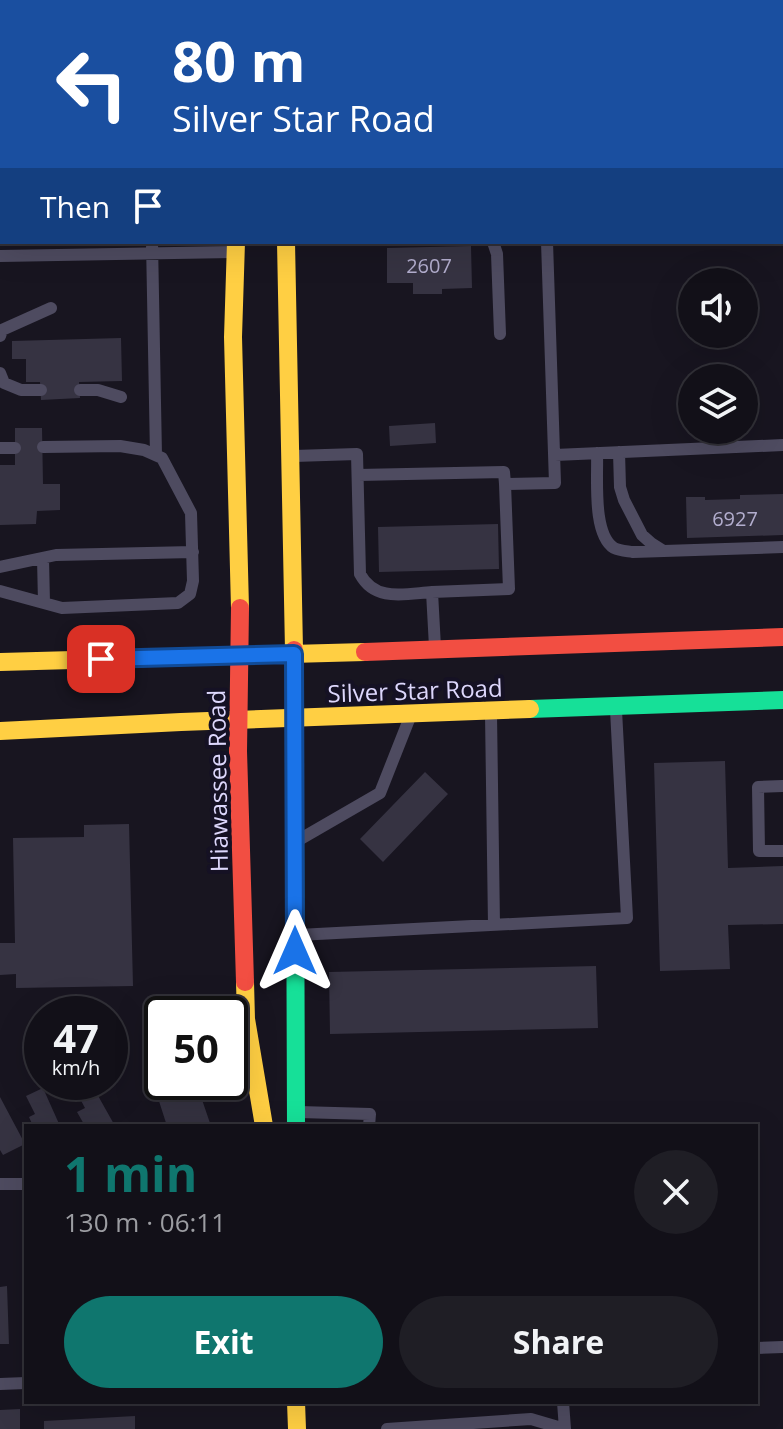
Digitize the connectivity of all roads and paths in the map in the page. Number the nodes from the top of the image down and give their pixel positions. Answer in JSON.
{"nodes":[{"id":1,"x":286,"y":244,"type":"edge"},
{"id":2,"x":494,"y":244,"type":"edge"},
{"id":3,"x":547,"y":244,"type":"edge"},
{"id":4,"x":236,"y":247,"type":"edge"},
{"id":5,"x":152,"y":248,"type":"edge"},
{"id":6,"x":0,"y":256,"type":"edge"},
{"id":7,"x":51,"y":308,"type":"dead end"},
{"id":8,"x":500,"y":334,"type":"dead end"},
{"id":9,"x":0,"y":336,"type":"edge"},
{"id":10,"x":0,"y":373,"type":"edge"},
{"id":11,"x":41,"y":390,"type":"dead end"},
{"id":12,"x":80,"y":390,"type":"dead end"},
{"id":13,"x":121,"y":397,"type":"dead end"},
{"id":14,"x":783,"y":445,"type":"edge"},
{"id":15,"x":43,"y":447,"type":"dead end"},
{"id":16,"x":0,"y":448,"type":"edge"},
{"id":17,"x":15,"y":448,"type":"dead end"},
{"id":18,"x":619,"y":452,"type":"junction"},
{"id":19,"x":597,"y":453,"type":"junction"},
{"id":20,"x":156,"y":455,"type":"junction"},
{"id":21,"x":555,"y":455,"type":"junction"},
{"id":22,"x":290,"y":456,"type":"junction"},
{"id":23,"x":358,"y":475,"type":"junction"},
{"id":24,"x":505,"y":484,"type":"junction"},
{"id":25,"x":783,"y":547,"type":"edge"},
{"id":26,"x":665,"y":551,"type":"junction"},
{"id":27,"x":193,"y":552,"type":"junction"},
{"id":28,"x":43,"y":558,"type":"junction"},
{"id":29,"x":0,"y":567,"type":"edge"},
{"id":30,"x":0,"y":591,"type":"edge"},
{"id":31,"x":432,"y":592,"type":"junction"},
{"id":32,"x":44,"y":603,"type":"junction"},
{"id":33,"x":783,"y":637,"type":"edge"},
{"id":34,"x":435,"y":650,"type":"junction"},
{"id":35,"x":294,"y":654,"type":"junction"},
{"id":36,"x":240,"y":655,"type":"junction"},
{"id":37,"x":0,"y":662,"type":"edge"},
{"id":38,"x":783,"y":700,"type":"edge"},
{"id":39,"x":616,"y":706,"type":"junction"},
{"id":40,"x":491,"y":711,"type":"junction"},
{"id":41,"x":412,"y":714,"type":"junction"},
{"id":42,"x":294,"y":718,"type":"junction"},
{"id":43,"x":238,"y":720,"type":"junction"},
{"id":44,"x":0,"y":731,"type":"edge"},
{"id":45,"x":783,"y":786,"type":"edge"},
{"id":46,"x":295,"y":843,"type":"junction"},
{"id":47,"x":783,"y":851,"type":"edge"},
{"id":48,"x":494,"y":925,"type":"junction"},
{"id":49,"x":295,"y":935,"type":"junction"},
{"id":50,"x":296,"y":1119,"type":"edge"},
{"id":51,"x":264,"y":1124,"type":"edge"},
{"id":52,"x":369,"y":1124,"type":"edge"},
{"id":53,"x":0,"y":1184,"type":"edge"},
{"id":54,"x":24,"y":1184,"type":"edge"},
{"id":55,"x":783,"y":1347,"type":"edge"},
{"id":56,"x":758,"y":1348,"type":"edge"},
{"id":57,"x":24,"y":1383,"type":"edge"},
{"id":58,"x":0,"y":1384,"type":"edge"},
{"id":59,"x":296,"y":1404,"type":"edge"},
{"id":60,"x":563,"y":1404,"type":"edge"},
{"id":61,"x":297,"y":1429,"type":"edge"},
{"id":62,"x":387,"y":1429,"type":"edge"},
{"id":63,"x":565,"y":1429,"type":"edge"}],
"edges":[{"from":1,"to":22,"type":"main road"},
{"from":2,"to":8,"type":"lane"},
{"from":3,"to":21,"type":"lane"},
{"from":4,"to":5,"type":"lane"},
{"from":4,"to":36,"type":"main road","name":"Hiawassee Road"},
{"from":5,"to":6,"type":"lane"},
{"from":5,"to":20,"type":"lane"},
{"from":7,"to":9,"type":"lane"},
{"from":10,"to":11,"type":"lane"},
{"from":12,"to":13,"type":"lane"},
{"from":14,"to":18,"type":"lane"},
{"from":15,"to":20,"type":"lane"},
{"from":16,"to":17,"type":"lane"},
{"from":18,"to":19,"type":"lane"},
{"from":18,"to":26,"type":"lane"},
{"from":19,"to":21,"type":"lane"},
{"from":19,"to":26,"type":"lane"},
{"from":20,"to":27,"type":"lane"},
{"from":21,"to":24,"type":"lane"},
{"from":22,"to":23,"type":"lane"},
{"from":22,"to":35,"type":"main road"},
{"from":23,"to":24,"type":"lane"},
{"from":23,"to":31,"type":"lane"},
{"from":24,"to":31,"type":"lane"},
{"from":25,"to":26,"type":"lane"},
{"from":27,"to":28,"type":"lane"},
{"from":27,"to":32,"type":"lane"},
{"from":28,"to":29,"type":"lane"},
{"from":28,"to":32,"type":"lane"},
{"from":30,"to":32,"type":"lane"},
{"from":31,"to":34,"type":"lane"},
{"from":33,"to":34,"type":"main road","name":"Silver Star Road"},
{"from":34,"to":35,"type":"main road","name":"Silver Star Road"},
{"from":35,"to":36,"type":"main road","name":"Silver Star Road"},
{"from":35,"to":42,"type":"main road"},
{"from":36,"to":37,"type":"main road","name":"Silver Star Road"},
{"from":36,"to":43,"type":"main road","name":"Hiawassee Road"},
{"from":38,"to":39,"type":"main road","name":"Silver Star Road"},
{"from":39,"to":40,"type":"main road","name":"Silver Star Road"},
{"from":39,"to":48,"type":"lane"},
{"from":40,"to":41,"type":"main road","name":"Silver Star Road"},
{"from":40,"to":48,"type":"lane"},
{"from":41,"to":42,"type":"main road","name":"Silver Star Road"},
{"from":41,"to":46,"type":"lane"},
{"from":42,"to":43,"type":"main road","name":"Silver Star Road"},
{"from":42,"to":46,"type":"main road"},
{"from":43,"to":44,"type":"main road","name":"Silver Star Road"},
{"from":43,"to":51,"type":"main road","name":"Hiawassee Road"},
{"from":45,"to":47,"type":"lane"},
{"from":46,"to":49,"type":"main road"},
{"from":48,"to":49,"type":"lane"},
{"from":49,"to":50,"type":"main road"},
{"from":50,"to":52,"type":"lane"},
{"from":53,"to":54,"type":"lane"},
{"from":55,"to":56,"type":"lane"},
{"from":57,"to":58,"type":"lane"},
{"from":59,"to":61,"type":"main road"},
{"from":60,"to":63,"type":"lane"},
{"from":62,"to":63,"type":"lane"}]}
